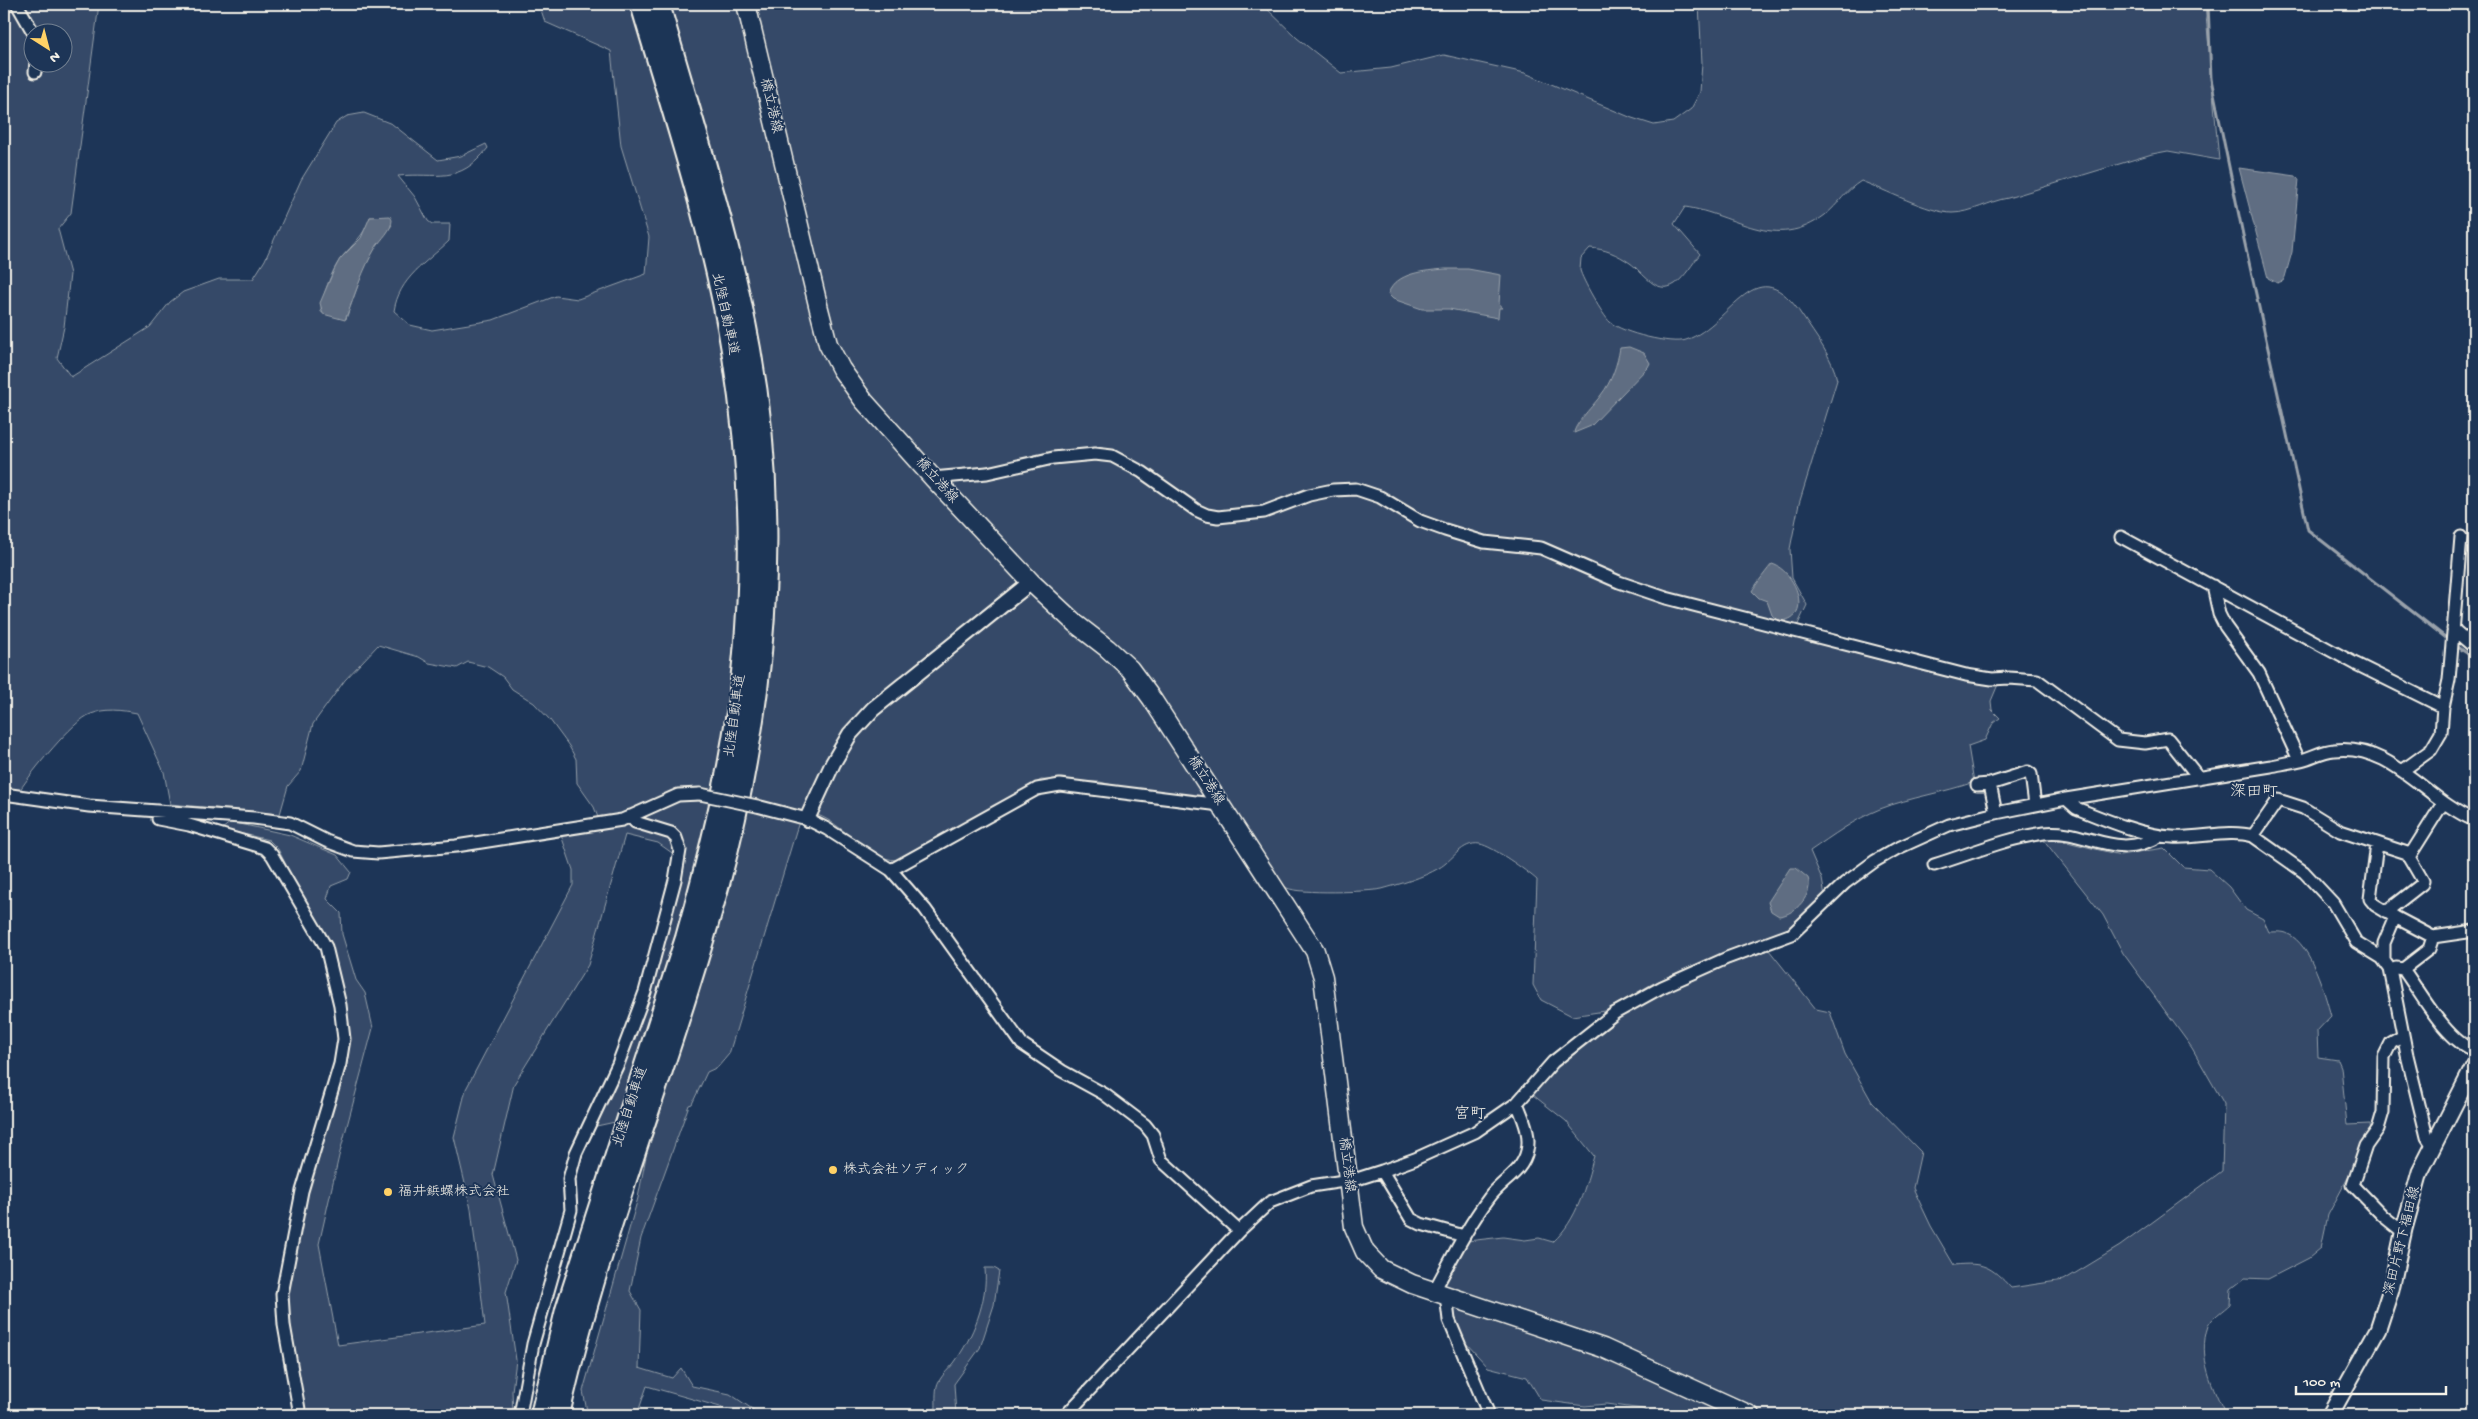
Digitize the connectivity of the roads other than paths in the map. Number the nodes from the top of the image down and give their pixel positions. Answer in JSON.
{"nodes":[{"id":1,"x":17,"y":4,"type":"edge"},
{"id":2,"x":641,"y":4,"type":"edge"},
{"id":3,"x":659,"y":4,"type":"edge"},
{"id":4,"x":746,"y":4,"type":"edge"},
{"id":5,"x":27,"y":22,"type":"edge"},
{"id":6,"x":933,"y":478,"type":"junction"},
{"id":7,"x":2121,"y":537,"type":"dead end"},
{"id":8,"x":2461,"y":537,"type":"dead end"},
{"id":9,"x":1031,"y":582,"type":"junction"},
{"id":10,"x":2213,"y":586,"type":"junction"},
{"id":11,"x":2452,"y":630,"type":"junction"},
{"id":12,"x":2474,"y":647,"type":"edge"},
{"id":13,"x":2443,"y":707,"type":"junction"},
{"id":14,"x":2299,"y":760,"type":"junction"},
{"id":15,"x":2402,"y":771,"type":"junction"},
{"id":16,"x":2199,"y":778,"type":"junction"},
{"id":17,"x":1990,"y":784,"type":"junction"},
{"id":18,"x":1977,"y":785,"type":"dead end"},
{"id":19,"x":4,"y":794,"type":"edge"},
{"id":20,"x":2066,"y":799,"type":"junction"},
{"id":21,"x":2444,"y":803,"type":"junction"},
{"id":22,"x":1220,"y":805,"type":"junction"},
{"id":23,"x":2035,"y":805,"type":"junction"},
{"id":24,"x":1996,"y":813,"type":"junction"},
{"id":25,"x":630,"y":816,"type":"junction"},
{"id":26,"x":158,"y":819,"type":"dead end"},
{"id":27,"x":807,"y":819,"type":"junction"},
{"id":28,"x":2474,"y":820,"type":"edge"},
{"id":29,"x":2160,"y":836,"type":"junction"},
{"id":30,"x":2253,"y":836,"type":"junction"},
{"id":31,"x":2377,"y":844,"type":"junction"},
{"id":32,"x":2410,"y":854,"type":"junction"},
{"id":33,"x":1934,"y":865,"type":"dead end"},
{"id":34,"x":891,"y":870,"type":"junction"},
{"id":35,"x":2390,"y":914,"type":"junction"},
{"id":36,"x":2474,"y":931,"type":"edge"},
{"id":37,"x":2433,"y":937,"type":"junction"},
{"id":38,"x":2386,"y":963,"type":"junction"},
{"id":39,"x":2403,"y":969,"type":"junction"},
{"id":40,"x":2403,"y":1036,"type":"junction"},
{"id":41,"x":2474,"y":1050,"type":"edge"},
{"id":42,"x":2474,"y":1066,"type":"edge"},
{"id":43,"x":1517,"y":1103,"type":"junction"},
{"id":44,"x":2433,"y":1146,"type":"junction"},
{"id":45,"x":1382,"y":1171,"type":"junction"},
{"id":46,"x":1348,"y":1180,"type":"junction"},
{"id":47,"x":1238,"y":1231,"type":"junction"},
{"id":48,"x":2403,"y":1232,"type":"junction"},
{"id":49,"x":1464,"y":1236,"type":"junction"},
{"id":50,"x":1440,"y":1293,"type":"junction"},
{"id":51,"x":300,"y":1415,"type":"edge"},
{"id":52,"x":520,"y":1415,"type":"edge"},
{"id":53,"x":541,"y":1415,"type":"edge"},
{"id":54,"x":559,"y":1415,"type":"edge"},
{"id":55,"x":1066,"y":1415,"type":"edge"},
{"id":56,"x":1489,"y":1415,"type":"edge"},
{"id":57,"x":1750,"y":1415,"type":"edge"},
{"id":58,"x":2330,"y":1415,"type":"edge"}],
"edges":[{"from":1,"to":5,"type":"street"},
{"from":2,"to":53,"type":"highway","name":"北陸自動車道"},
{"from":3,"to":54,"type":"highway","name":"北陸自動車道"},
{"from":4,"to":6,"type":"main road","name":"橋立港線"},
{"from":6,"to":9,"type":"main road","name":"橋立港線"},
{"from":6,"to":16,"type":"street"},
{"from":7,"to":10,"type":"street"},
{"from":8,"to":11,"type":"street"},
{"from":9,"to":22,"type":"main road","name":"橋立港線"},
{"from":9,"to":27,"type":"street"},
{"from":10,"to":13,"type":"street"},
{"from":10,"to":14,"type":"street"},
{"from":11,"to":12,"type":"street"},
{"from":11,"to":13,"type":"street"},
{"from":13,"to":15,"type":"street"},
{"from":14,"to":15,"type":"street"},
{"from":14,"to":16,"type":"street"},
{"from":15,"to":21,"type":"street"},
{"from":16,"to":20,"type":"street"},
{"from":17,"to":18,"type":"street"},
{"from":17,"to":23,"type":"street"},
{"from":17,"to":24,"type":"street"},
{"from":19,"to":25,"type":"street"},
{"from":20,"to":23,"type":"street"},
{"from":20,"to":29,"type":"street"},
{"from":21,"to":28,"type":"street"},
{"from":21,"to":32,"type":"street"},
{"from":22,"to":34,"type":"street"},
{"from":22,"to":46,"type":"main road","name":"橋立港線"},
{"from":23,"to":24,"type":"street"},
{"from":24,"to":43,"type":"street"},
{"from":25,"to":27,"type":"street","bridge":true},
{"from":25,"to":52,"type":"street"},
{"from":26,"to":51,"type":"street"},
{"from":27,"to":34,"type":"street"},
{"from":29,"to":30,"type":"street"},
{"from":29,"to":33,"type":"street"},
{"from":30,"to":31,"type":"street"},
{"from":30,"to":38,"type":"street"},
{"from":31,"to":32,"type":"street"},
{"from":31,"to":35,"type":"street"},
{"from":32,"to":35,"type":"street"},
{"from":34,"to":47,"type":"street"},
{"from":35,"to":37,"type":"street"},
{"from":35,"to":38,"type":"street"},
{"from":36,"to":37,"type":"street"},
{"from":37,"to":39,"type":"street"},
{"from":38,"to":39,"type":"street"},
{"from":38,"to":40,"type":"street"},
{"from":39,"to":41,"type":"street"},
{"from":40,"to":44,"type":"street"},
{"from":40,"to":48,"type":"street"},
{"from":42,"to":44,"type":"main road","name":"深田片野下福田線"},
{"from":43,"to":45,"type":"street"},
{"from":43,"to":49,"type":"street"},
{"from":44,"to":48,"type":"main road","name":"深田片野下福田線"},
{"from":45,"to":46,"type":"street"},
{"from":45,"to":49,"type":"street"},
{"from":46,"to":47,"type":"street"},
{"from":46,"to":50,"type":"main road","name":"橋立港線"},
{"from":47,"to":55,"type":"street"},
{"from":48,"to":58,"type":"main road","name":"深田片野下福田線"},
{"from":49,"to":50,"type":"street"},
{"from":50,"to":56,"type":"street"},
{"from":50,"to":57,"type":"main road","name":"橋立港線"}]}
